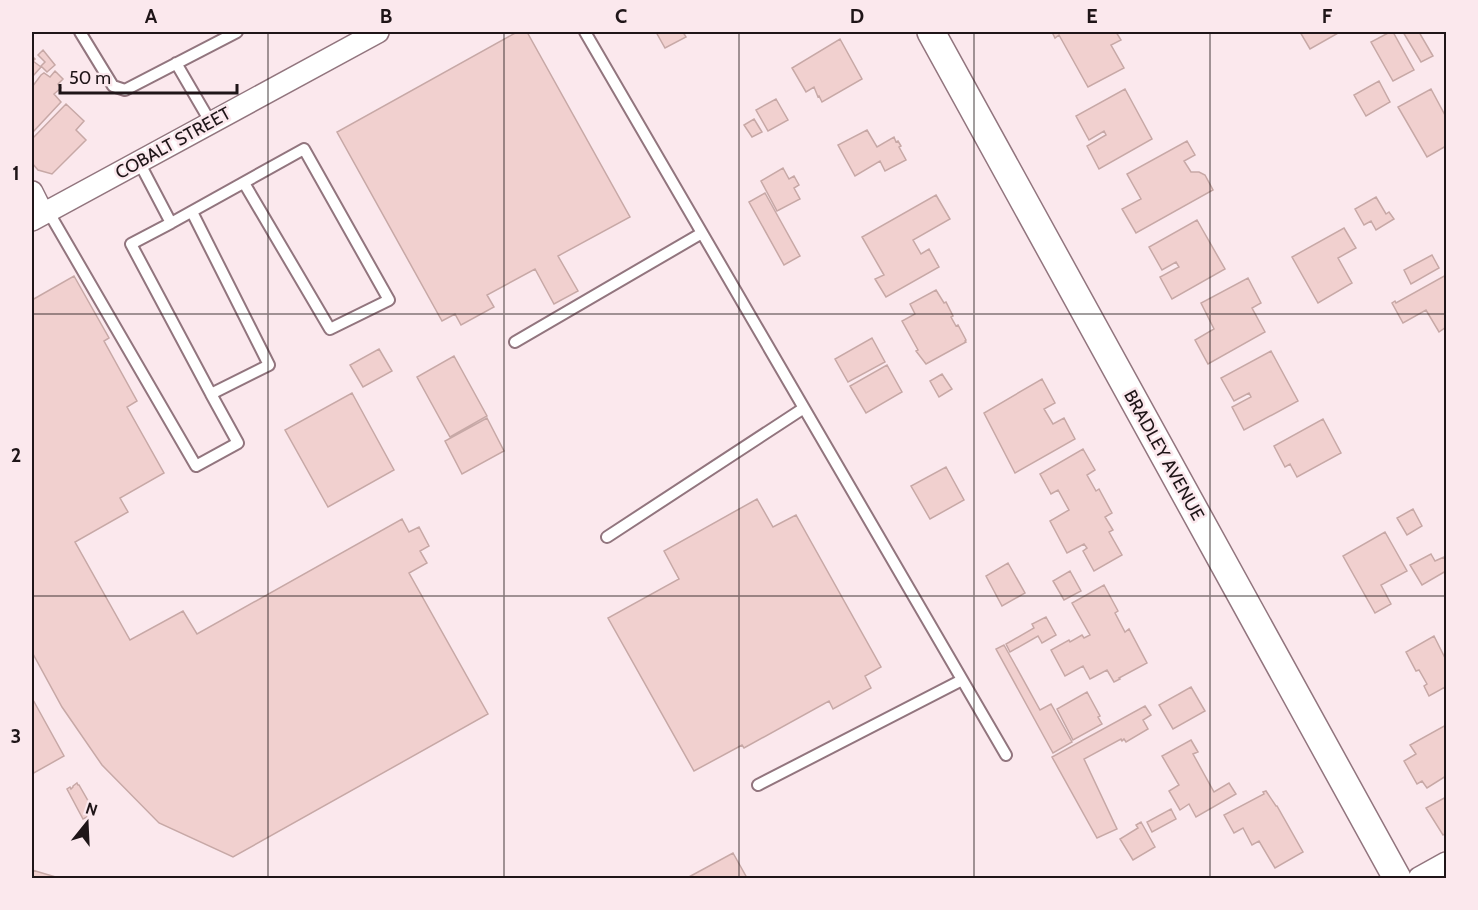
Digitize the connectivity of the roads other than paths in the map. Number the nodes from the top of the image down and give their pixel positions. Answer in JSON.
{"nodes":[{"id":1,"x":80,"y":32,"type":"edge"},
{"id":2,"x":237,"y":32,"type":"edge"},
{"id":3,"x":585,"y":32,"type":"edge"},
{"id":4,"x":931,"y":32,"type":"edge"},
{"id":5,"x":366,"y":34,"type":"edge"},
{"id":6,"x":176,"y":63,"type":"junction"},
{"id":7,"x":211,"y":123,"type":"junction"},
{"id":8,"x":139,"y":162,"type":"junction"},
{"id":9,"x":244,"y":183,"type":"junction"},
{"id":10,"x":32,"y":192,"type":"edge"},
{"id":11,"x":192,"y":212,"type":"junction"},
{"id":12,"x":41,"y":215,"type":"edge"},
{"id":13,"x":171,"y":223,"type":"junction"},
{"id":14,"x":702,"y":232,"type":"junction"},
{"id":15,"x":515,"y":342,"type":"dead end"},
{"id":16,"x":211,"y":394,"type":"junction"},
{"id":17,"x":804,"y":408,"type":"junction"},
{"id":18,"x":607,"y":537,"type":"dead end"},
{"id":19,"x":962,"y":680,"type":"junction"},
{"id":20,"x":1005,"y":755,"type":"dead end"},
{"id":21,"x":758,"y":785,"type":"dead end"},
{"id":22,"x":1446,"y":863,"type":"edge"},
{"id":23,"x":1397,"y":879,"type":"edge"},
{"id":24,"x":1419,"y":879,"type":"edge"}],
"edges":[{"from":1,"to":6,"type":"lane"},
{"from":2,"to":6,"type":"lane"},
{"from":3,"to":14,"type":"lane"},
{"from":4,"to":23,"type":"street","name":"BRADLEY AVENUE"},
{"from":5,"to":7,"type":"street","name":"COBALT STREET"},
{"from":6,"to":7,"type":"lane"},
{"from":7,"to":8,"type":"street","name":"COBALT STREET"},
{"from":8,"to":12,"type":"street","name":"COBALT STREET"},
{"from":8,"to":13,"type":"lane"},
{"from":9,"to":9,"type":"lane"},
{"from":9,"to":11,"type":"lane"},
{"from":10,"to":12,"type":"street"},
{"from":11,"to":13,"type":"lane"},
{"from":11,"to":16,"type":"lane"},
{"from":12,"to":16,"type":"lane"},
{"from":13,"to":16,"type":"lane"},
{"from":14,"to":15,"type":"lane"},
{"from":14,"to":17,"type":"lane"},
{"from":17,"to":18,"type":"lane"},
{"from":17,"to":19,"type":"lane"},
{"from":19,"to":20,"type":"lane"},
{"from":19,"to":21,"type":"lane"},
{"from":22,"to":24,"type":"street"}]}
